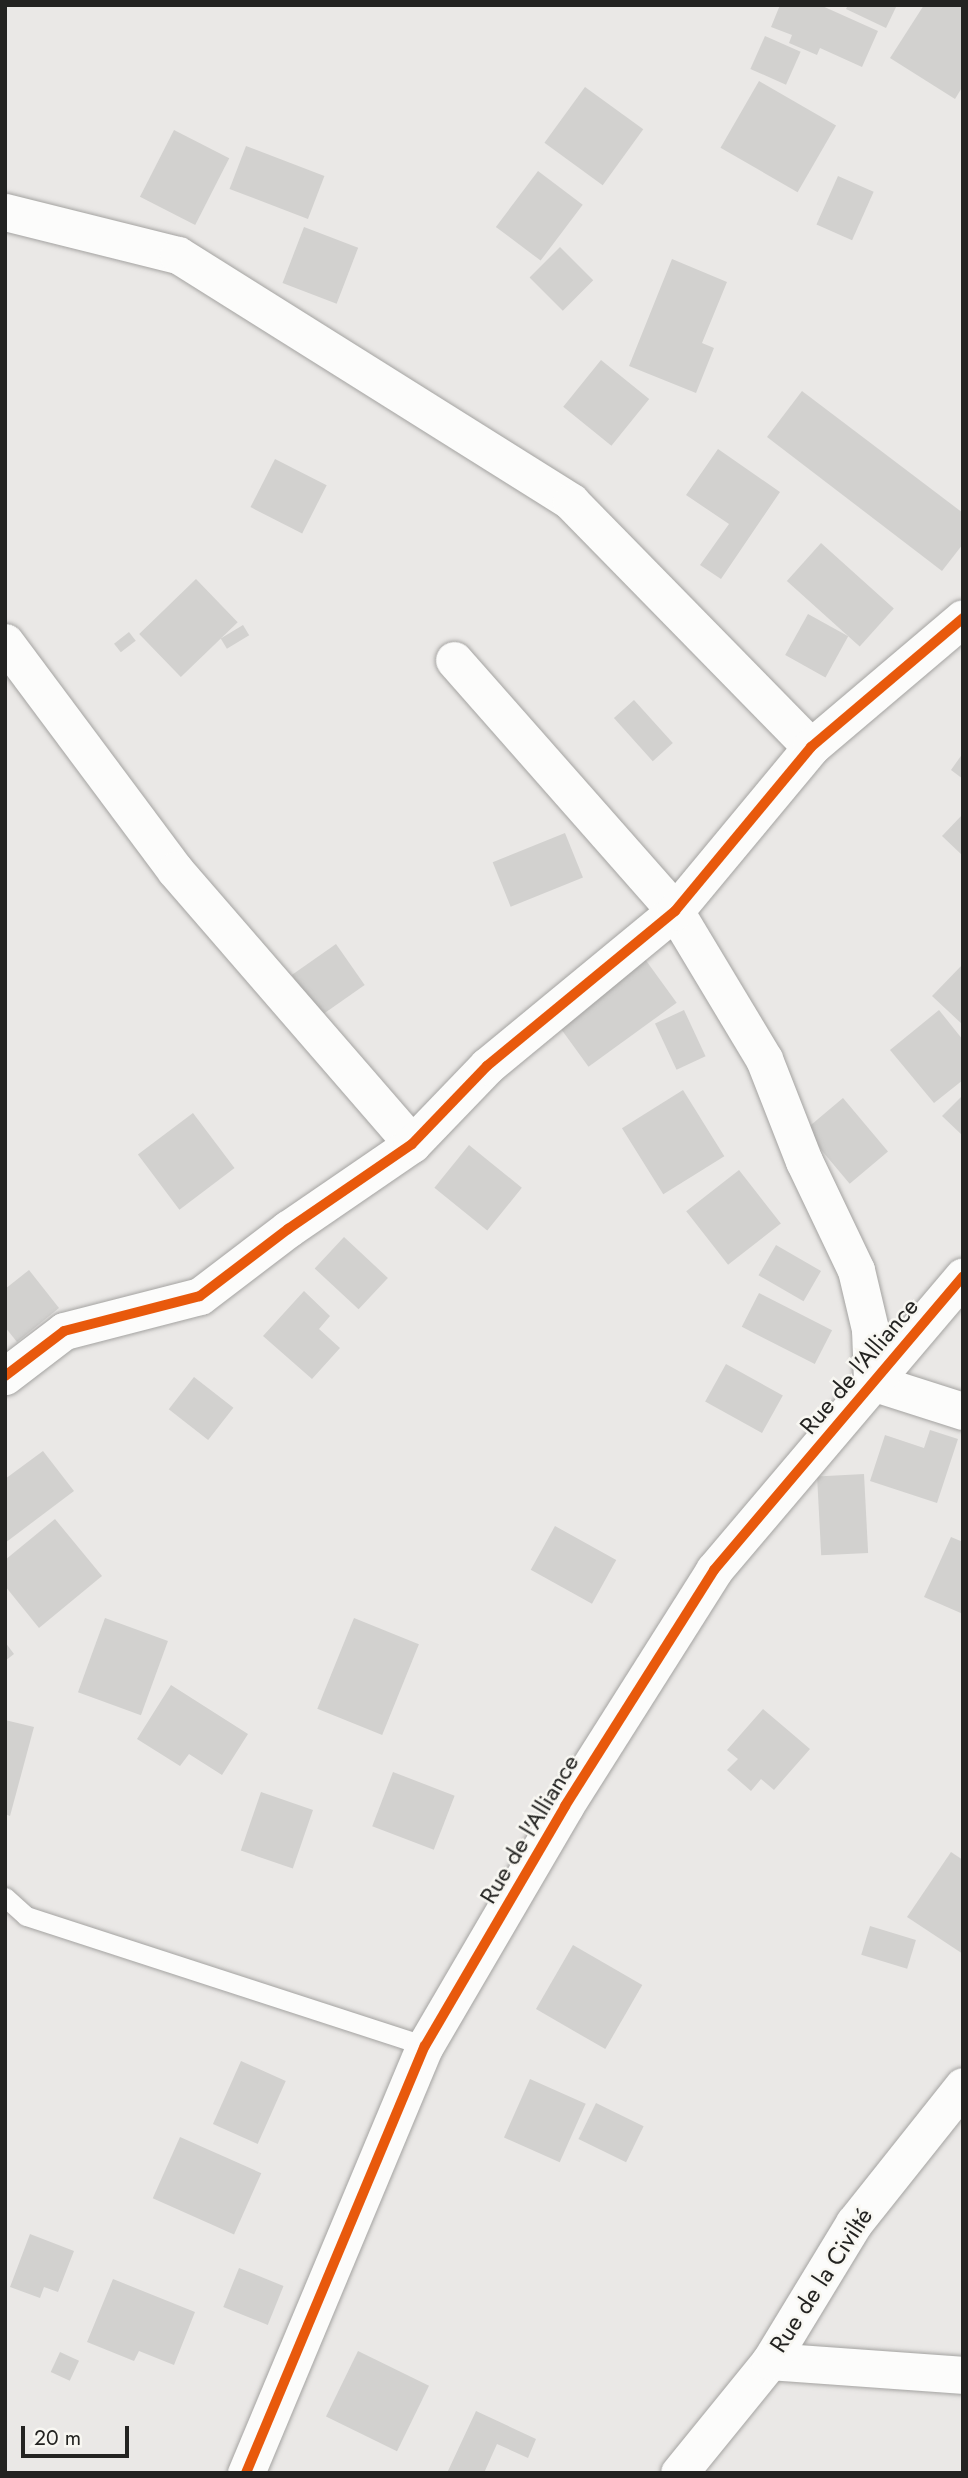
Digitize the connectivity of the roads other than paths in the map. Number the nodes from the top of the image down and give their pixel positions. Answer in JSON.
{"nodes":[{"id":1,"x":5,"y":212,"type":"edge"},
{"id":2,"x":963,"y":618,"type":"edge"},
{"id":3,"x":5,"y":642,"type":"edge"},
{"id":4,"x":454,"y":660,"type":"dead end"},
{"id":5,"x":811,"y":747,"type":"junction"},
{"id":6,"x":675,"y":911,"type":"junction"},
{"id":7,"x":412,"y":1144,"type":"junction"},
{"id":8,"x":963,"y":1276,"type":"edge"},
{"id":9,"x":5,"y":1376,"type":"edge"},
{"id":10,"x":872,"y":1382,"type":"junction"},
{"id":11,"x":963,"y":1411,"type":"edge"},
{"id":12,"x":5,"y":1897,"type":"edge"},
{"id":13,"x":425,"y":2046,"type":"junction"},
{"id":14,"x":963,"y":2086,"type":"edge"},
{"id":15,"x":770,"y":2361,"type":"junction"},
{"id":16,"x":963,"y":2375,"type":"edge"},
{"id":17,"x":246,"y":2473,"type":"edge"},
{"id":18,"x":679,"y":2473,"type":"edge"}],
"edges":[{"from":1,"to":5,"type":"street"},
{"from":2,"to":5,"type":"street"},
{"from":3,"to":7,"type":"street"},
{"from":4,"to":6,"type":"street"},
{"from":5,"to":6,"type":"street"},
{"from":6,"to":7,"type":"street"},
{"from":6,"to":10,"type":"street"},
{"from":7,"to":9,"type":"street"},
{"from":8,"to":10,"type":"street","name":"Rue de l'Alliance"},
{"from":10,"to":11,"type":"street"},
{"from":10,"to":13,"type":"street","name":"Rue de l'Alliance"},
{"from":12,"to":13,"type":"lane"},
{"from":13,"to":17,"type":"street","name":"Rue de l'Alliance"},
{"from":14,"to":15,"type":"street","name":"Rue de la Civilté"},
{"from":15,"to":16,"type":"street"},
{"from":15,"to":18,"type":"street","name":"Rue de la Civilté"}]}
